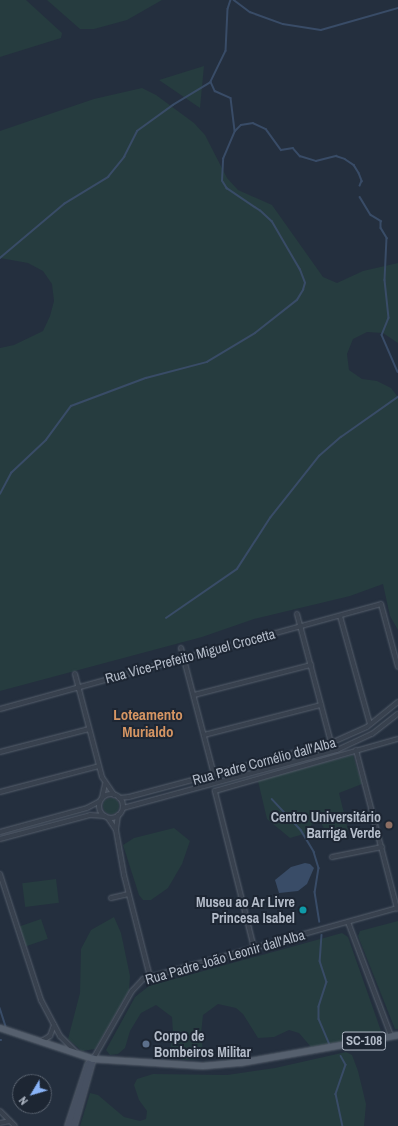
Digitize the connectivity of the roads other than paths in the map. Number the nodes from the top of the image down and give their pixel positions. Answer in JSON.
{"nodes":[{"id":1,"x":297,"y":614,"type":"dead end"},
{"id":2,"x":340,"y":616,"type":"junction"},
{"id":3,"x":300,"y":626,"type":"junction"},
{"id":4,"x":181,"y":648,"type":"dead end"},
{"id":5,"x":184,"y":658,"type":"junction"},
{"id":6,"x":311,"y":665,"type":"junction"},
{"id":7,"x":398,"y":667,"type":"edge"},
{"id":8,"x":75,"y":674,"type":"dead end"},
{"id":9,"x":78,"y":687,"type":"junction"},
{"id":10,"x":194,"y":696,"type":"junction"},
{"id":11,"x":398,"y":702,"type":"edge"},
{"id":12,"x":321,"y":705,"type":"junction"},
{"id":13,"x":0,"y":709,"type":"edge"},
{"id":14,"x":398,"y":714,"type":"edge"},
{"id":15,"x":370,"y":724,"type":"junction"},
{"id":16,"x":89,"y":729,"type":"junction"},
{"id":17,"x":204,"y":735,"type":"junction"},
{"id":18,"x":398,"y":738,"type":"edge"},
{"id":19,"x":331,"y":743,"type":"junction"},
{"id":20,"x":356,"y":750,"type":"junction"},
{"id":21,"x":0,"y":752,"type":"edge"},
{"id":22,"x":99,"y":766,"type":"junction"},
{"id":23,"x":214,"y":774,"type":"junction"},
{"id":24,"x":105,"y":784,"type":"junction"},
{"id":25,"x":0,"y":792,"type":"edge"},
{"id":26,"x":114,"y":795,"type":"junction"},
{"id":27,"x":119,"y":798,"type":"junction"},
{"id":28,"x":101,"y":800,"type":"junction"},
{"id":29,"x":123,"y":808,"type":"junction"},
{"id":30,"x":118,"y":815,"type":"junction"},
{"id":31,"x":106,"y":817,"type":"junction"},
{"id":32,"x":116,"y":830,"type":"junction"},
{"id":33,"x":0,"y":832,"type":"edge"},
{"id":34,"x":0,"y":839,"type":"edge"},
{"id":35,"x":382,"y":847,"type":"junction"},
{"id":36,"x":332,"y":857,"type":"dead end"},
{"id":37,"x":0,"y":874,"type":"edge"},
{"id":38,"x":129,"y":894,"type":"junction"},
{"id":39,"x":111,"y":898,"type":"dead end"},
{"id":40,"x":398,"y":909,"type":"edge"},
{"id":41,"x":348,"y":922,"type":"junction"},
{"id":42,"x":254,"y":948,"type":"junction"},
{"id":43,"x":150,"y":977,"type":"junction"},
{"id":44,"x":54,"y":1025,"type":"junction"},
{"id":45,"x":0,"y":1028,"type":"edge"},
{"id":46,"x":398,"y":1035,"type":"edge"},
{"id":47,"x":391,"y":1036,"type":"junction"},
{"id":48,"x":39,"y":1043,"type":"junction"},
{"id":49,"x":81,"y":1056,"type":"junction"},
{"id":50,"x":93,"y":1059,"type":"junction"},
{"id":51,"x":0,"y":1111,"type":"edge"},
{"id":52,"x":6,"y":1117,"type":"junction"},
{"id":53,"x":0,"y":1118,"type":"edge"},
{"id":54,"x":10,"y":1121,"type":"junction"},
{"id":55,"x":0,"y":1123,"type":"edge"},
{"id":56,"x":15,"y":1126,"type":"edge"},
{"id":57,"x":68,"y":1126,"type":"edge"},
{"id":58,"x":74,"y":1126,"type":"edge"}],
"edges":[{"from":1,"to":3,"type":"street"},
{"from":2,"to":3,"type":"street","name":"Rua Vice-Prefeito Miguel Crocetta"},
{"from":2,"to":7,"type":"street","name":"Rua Vice-Prefeito Miguel Crocetta"},
{"from":2,"to":15,"type":"street"},
{"from":3,"to":5,"type":"street","name":"Rua Vice-Prefeito Miguel Crocetta"},
{"from":3,"to":6,"type":"street"},
{"from":4,"to":5,"type":"street"},
{"from":5,"to":9,"type":"street","name":"Rua Vice-Prefeito Miguel Crocetta"},
{"from":5,"to":10,"type":"street"},
{"from":6,"to":10,"type":"street"},
{"from":6,"to":12,"type":"street"},
{"from":8,"to":9,"type":"street"},
{"from":9,"to":13,"type":"street","name":"Rua Vice-Prefeito Miguel Crocetta"},
{"from":9,"to":16,"type":"street"},
{"from":10,"to":17,"type":"street"},
{"from":11,"to":15,"type":"street","name":"Rua Padre Cornélio dall'Alba"},
{"from":12,"to":17,"type":"street"},
{"from":12,"to":19,"type":"street"},
{"from":14,"to":29,"type":"street","name":"Rua Padre Cornélio dall'Alba"},
{"from":15,"to":19,"type":"street","name":"Rua Padre Cornélio dall'Alba"},
{"from":16,"to":21,"type":"street"},
{"from":16,"to":22,"type":"street"},
{"from":17,"to":23,"type":"street"},
{"from":18,"to":20,"type":"street"},
{"from":19,"to":23,"type":"street","name":"Rua Padre Cornélio dall'Alba"},
{"from":20,"to":35,"type":"street"},
{"from":20,"to":42,"type":"street"},
{"from":22,"to":24,"type":"street"},
{"from":22,"to":25,"type":"street"},
{"from":23,"to":27,"type":"street","name":"Rua Padre Cornélio dall'Alba"},
{"from":24,"to":26,"type":"street"},
{"from":24,"to":28,"type":"street"},
{"from":26,"to":27,"type":"street"},
{"from":26,"to":28,"type":"street"},
{"from":27,"to":29,"type":"street"},
{"from":28,"to":31,"type":"street"},
{"from":28,"to":33,"type":"street"},
{"from":29,"to":30,"type":"street"},
{"from":30,"to":31,"type":"street"},
{"from":30,"to":32,"type":"street"},
{"from":31,"to":32,"type":"street"},
{"from":31,"to":34,"type":"street"},
{"from":32,"to":38,"type":"street"},
{"from":35,"to":36,"type":"street"},
{"from":35,"to":40,"type":"street"},
{"from":37,"to":44,"type":"street"},
{"from":38,"to":39,"type":"street"},
{"from":38,"to":43,"type":"street"},
{"from":40,"to":41,"type":"street","name":"Rua Padre João Leonir dall'Alba"},
{"from":41,"to":42,"type":"street","name":"Rua Padre João Leonir dall'Alba"},
{"from":41,"to":47,"type":"street"},
{"from":42,"to":43,"type":"street","name":"Rua Padre João Leonir dall'Alba"},
{"from":43,"to":50,"type":"street","name":"Rua Padre João Leonir dall'Alba"},
{"from":44,"to":48,"type":"street"},
{"from":44,"to":49,"type":"street"},
{"from":45,"to":48,"type":"main road","number":"SC-108"},
{"from":46,"to":47,"type":"main road","number":"SC-108"},
{"from":47,"to":50,"type":"main road","number":"SC-108"},
{"from":48,"to":49,"type":"main road","number":"SC-108"},
{"from":49,"to":50,"type":"main road","number":"SC-108"},
{"from":50,"to":57,"type":"main road"},
{"from":50,"to":58,"type":"main road"},
{"from":51,"to":52,"type":"street"},
{"from":52,"to":53,"type":"street"},
{"from":52,"to":54,"type":"street"},
{"from":54,"to":55,"type":"street"},
{"from":54,"to":56,"type":"street"}]}
